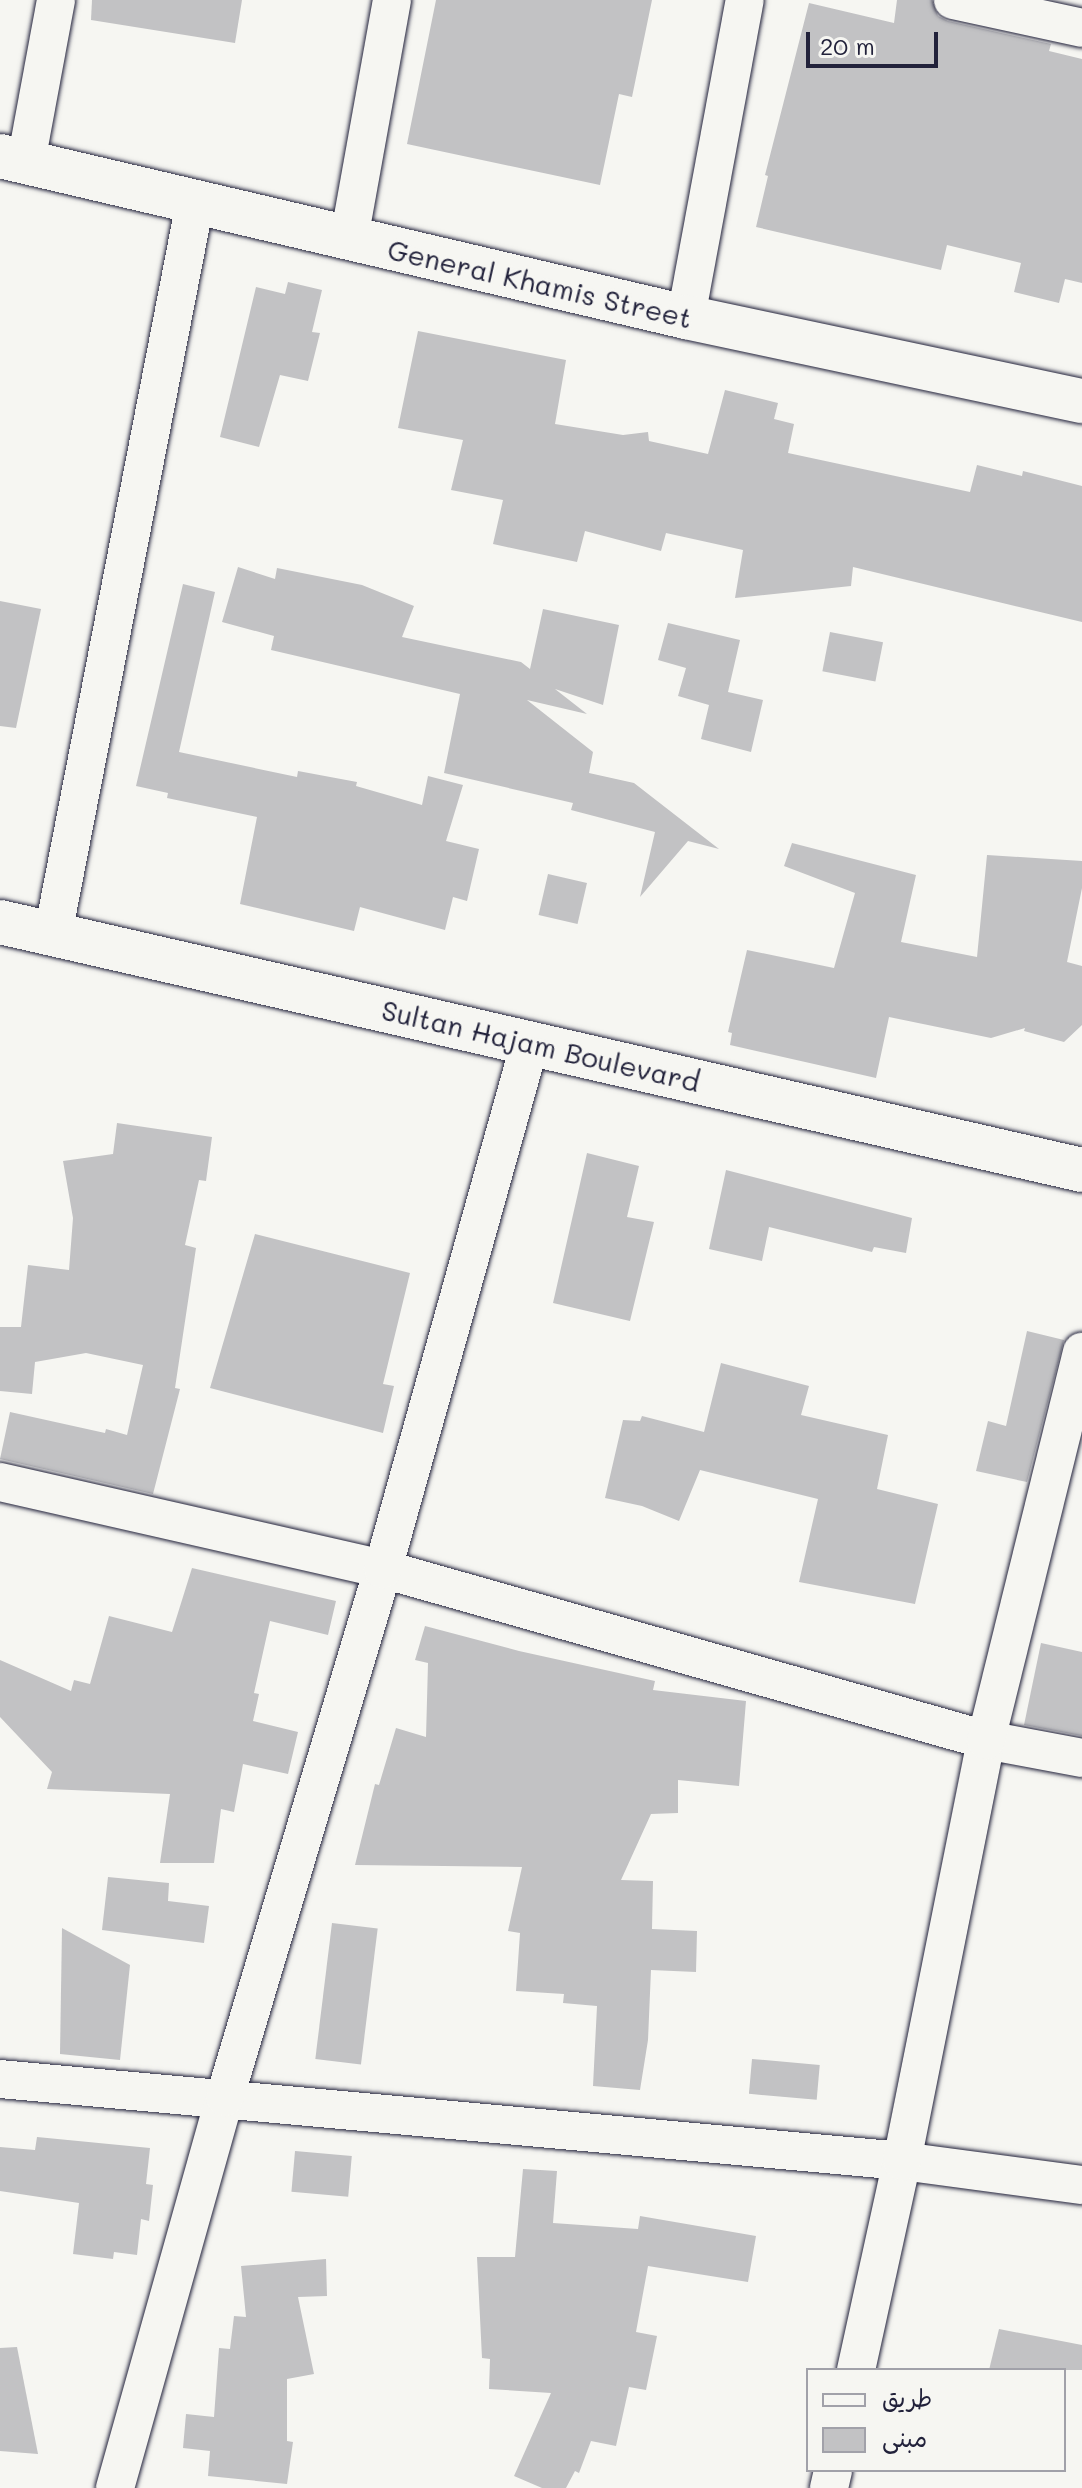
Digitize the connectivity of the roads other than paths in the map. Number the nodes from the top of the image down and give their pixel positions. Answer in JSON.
{"nodes":[{"id":1,"x":56,"y":0,"type":"edge"},
{"id":2,"x":392,"y":0,"type":"edge"},
{"id":3,"x":745,"y":0,"type":"edge"},
{"id":4,"x":953,"y":0,"type":"edge"},
{"id":5,"x":1082,"y":28,"type":"edge"},
{"id":6,"x":13,"y":159,"type":"edge"},
{"id":7,"x":195,"y":203,"type":"junction"},
{"id":8,"x":349,"y":239,"type":"junction"},
{"id":9,"x":686,"y":317,"type":"junction"},
{"id":10,"x":1082,"y":401,"type":"edge"},
{"id":11,"x":0,"y":922,"type":"edge"},
{"id":12,"x":53,"y":934,"type":"junction"},
{"id":13,"x":530,"y":1043,"type":"junction"},
{"id":14,"x":1082,"y":1170,"type":"edge"},
{"id":15,"x":1082,"y":1352,"type":"edge"},
{"id":16,"x":0,"y":1482,"type":"edge"},
{"id":17,"x":383,"y":1569,"type":"junction"},
{"id":18,"x":986,"y":1740,"type":"junction"},
{"id":19,"x":1082,"y":1758,"type":"edge"},
{"id":20,"x":0,"y":2079,"type":"edge"},
{"id":21,"x":225,"y":2097,"type":"junction"},
{"id":22,"x":902,"y":2161,"type":"junction"},
{"id":23,"x":1082,"y":2185,"type":"edge"},
{"id":24,"x":856,"y":2368,"type":"edge"},
{"id":25,"x":115,"y":2488,"type":"edge"}],
"edges":[{"from":1,"to":6,"type":"street"},
{"from":2,"to":8,"type":"street"},
{"from":3,"to":9,"type":"street"},
{"from":4,"to":5,"type":"street"},
{"from":6,"to":7,"type":"main road","name":"General Khamis Street"},
{"from":7,"to":8,"type":"main road","name":"General Khamis Street"},
{"from":7,"to":12,"type":"street"},
{"from":8,"to":9,"type":"main road","name":"General Khamis Street"},
{"from":9,"to":10,"type":"main road","name":"General Khamis Street"},
{"from":11,"to":12,"type":"main road","name":"Sultan Hajam Boulevard"},
{"from":12,"to":13,"type":"main road","name":"Sultan Hajam Boulevard"},
{"from":13,"to":14,"type":"main road","name":"Sultan Hajam Boulevard"},
{"from":13,"to":17,"type":"street"},
{"from":15,"to":18,"type":"street"},
{"from":16,"to":17,"type":"street"},
{"from":17,"to":18,"type":"street"},
{"from":17,"to":21,"type":"street"},
{"from":18,"to":19,"type":"street"},
{"from":18,"to":22,"type":"street"},
{"from":20,"to":21,"type":"street"},
{"from":21,"to":22,"type":"street"},
{"from":21,"to":25,"type":"street"},
{"from":22,"to":23,"type":"street"},
{"from":22,"to":24,"type":"street"}]}
